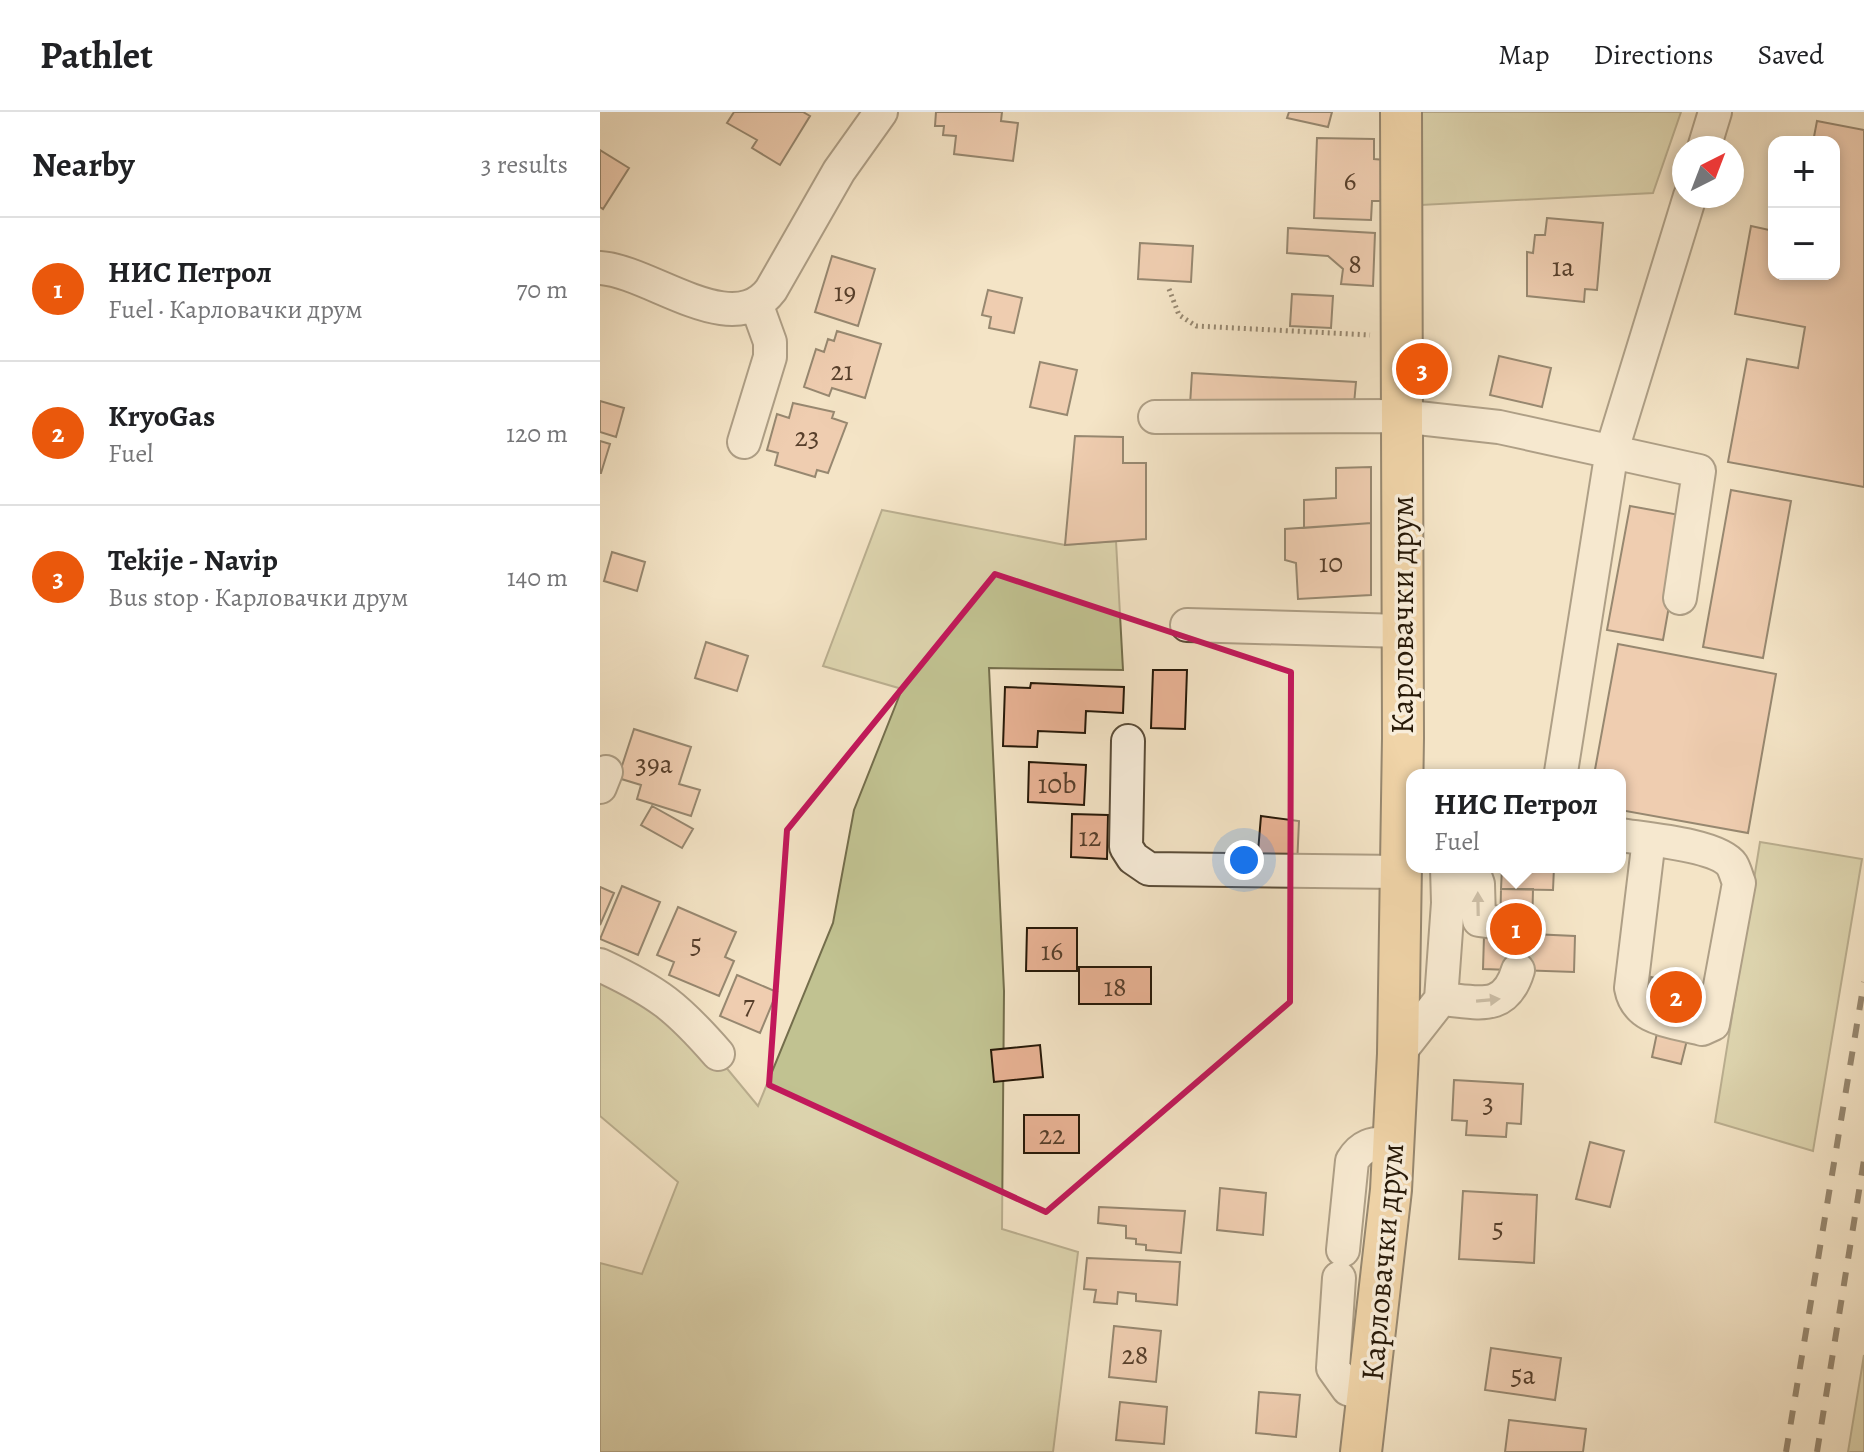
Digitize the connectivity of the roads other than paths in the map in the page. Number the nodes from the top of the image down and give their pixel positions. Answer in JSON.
{"nodes":[{"id":1,"x":881,"y":112,"type":"edge"},
{"id":2,"x":1401,"y":112,"type":"edge"},
{"id":3,"x":1715,"y":112,"type":"edge"},
{"id":4,"x":1708,"y":136,"type":"edge"},
{"id":5,"x":1686,"y":208,"type":"edge"},
{"id":6,"x":600,"y":268,"type":"edge"},
{"id":7,"x":757,"y":306,"type":"junction"},
{"id":8,"x":1400,"y":416,"type":"junction"},
{"id":9,"x":1155,"y":417,"type":"dead end"},
{"id":10,"x":744,"y":442,"type":"dead end"},
{"id":11,"x":1612,"y":450,"type":"junction"},
{"id":12,"x":1680,"y":598,"type":"dead end"},
{"id":13,"x":1187,"y":625,"type":"dead end"},
{"id":14,"x":1402,"y":631,"type":"junction"},
{"id":15,"x":1403,"y":738,"type":"junction"},
{"id":16,"x":1128,"y":741,"type":"dead end"},
{"id":17,"x":1421,"y":769,"type":"edge"},
{"id":18,"x":1561,"y":769,"type":"edge"},
{"id":19,"x":1634,"y":837,"type":"edge"},
{"id":20,"x":1400,"y":872,"type":"junction"},
{"id":21,"x":1447,"y":873,"type":"edge"},
{"id":22,"x":1474,"y":873,"type":"edge"},
{"id":23,"x":1501,"y":923,"type":"tunnel mouth"},
{"id":24,"x":600,"y":965,"type":"edge"},
{"id":25,"x":1518,"y":970,"type":"tunnel mouth"},
{"id":26,"x":1441,"y":999,"type":"junction"},
{"id":27,"x":718,"y":1054,"type":"dead end"},
{"id":28,"x":1398,"y":1054,"type":"junction"},
{"id":29,"x":1394,"y":1142,"type":"junction"},
{"id":30,"x":1369,"y":1396,"type":"junction"},
{"id":31,"x":1361,"y":1452,"type":"edge"}],
"edges":[{"from":1,"to":7,"type":"street"},
{"from":2,"to":8,"type":"main road","name":"Карловачки друм"},
{"from":3,"to":4,"type":"street"},
{"from":5,"to":11,"type":"street"},
{"from":6,"to":7,"type":"street"},
{"from":7,"to":10,"type":"street"},
{"from":8,"to":9,"type":"street"},
{"from":8,"to":11,"type":"street"},
{"from":8,"to":14,"type":"main road","name":"Карловачки друм"},
{"from":11,"to":12,"type":"street"},
{"from":11,"to":18,"type":"street"},
{"from":13,"to":14,"type":"street"},
{"from":14,"to":15,"type":"main road","name":"Карловачки друм"},
{"from":15,"to":17,"type":"street"},
{"from":15,"to":20,"type":"main road","name":"Карловачки друм"},
{"from":16,"to":20,"type":"street"},
{"from":19,"to":19,"type":"street"},
{"from":20,"to":28,"type":"main road","name":"Карловачки друм"},
{"from":21,"to":26,"type":"street"},
{"from":23,"to":22,"type":"street","one_way":true},
{"from":24,"to":27,"type":"street"},
{"from":26,"to":25,"type":"street","one_way":true},
{"from":26,"to":28,"type":"street"},
{"from":28,"to":29,"type":"main road","name":"Карловачки друм"},
{"from":29,"to":30,"type":"main road","name":"Карловачки друм"},
{"from":29,"to":30,"type":"street"},
{"from":30,"to":31,"type":"main road","name":"Карловачки друм"}]}
